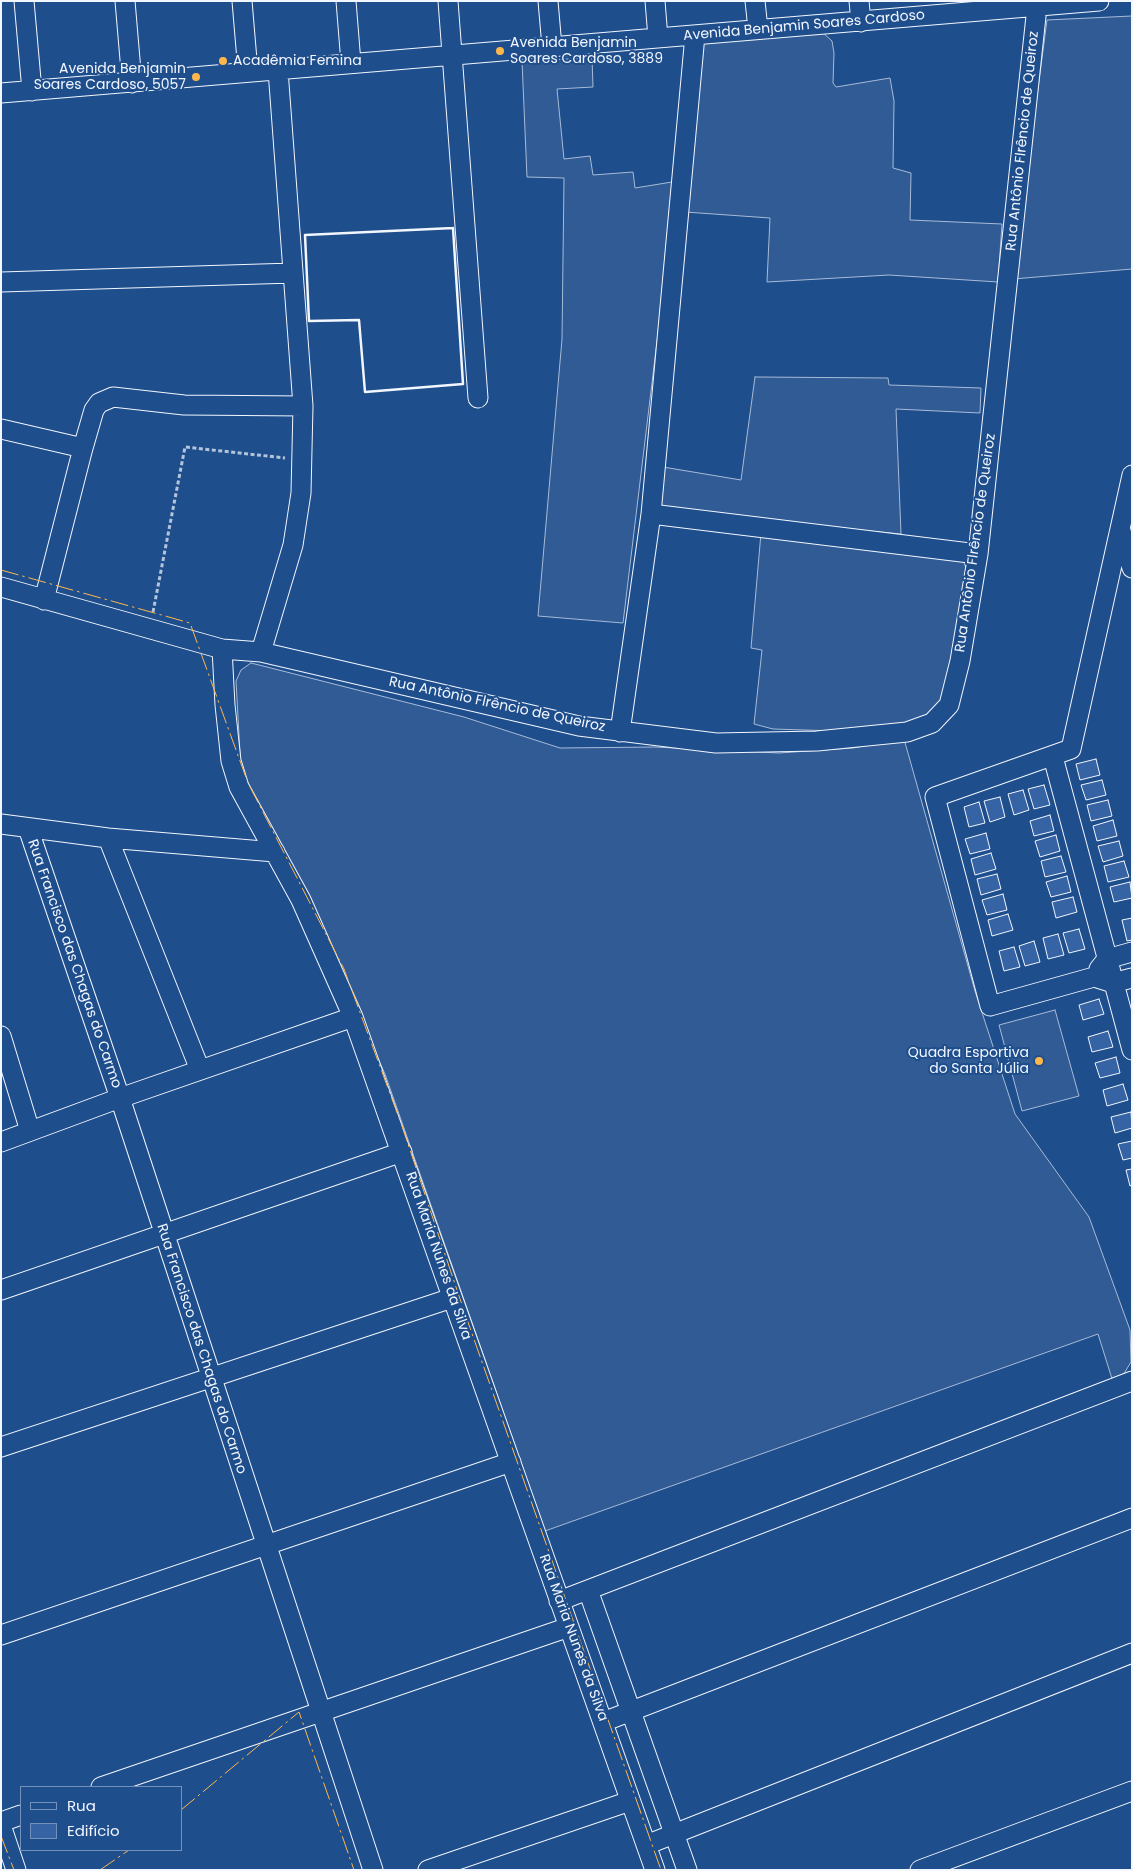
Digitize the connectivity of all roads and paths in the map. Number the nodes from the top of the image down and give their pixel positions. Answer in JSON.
{"nodes":[{"id":1,"x":24,"y":1,"type":"edge"},
{"id":2,"x":125,"y":1,"type":"edge"},
{"id":3,"x":242,"y":1,"type":"edge"},
{"id":4,"x":346,"y":1,"type":"edge"},
{"id":5,"x":448,"y":1,"type":"edge"},
{"id":6,"x":548,"y":1,"type":"edge"},
{"id":7,"x":655,"y":1,"type":"edge"},
{"id":8,"x":755,"y":1,"type":"edge"},
{"id":9,"x":859,"y":1,"type":"edge"},
{"id":10,"x":1099,"y":1,"type":"edge"},
{"id":11,"x":1057,"y":3,"type":"edge"},
{"id":12,"x":956,"y":7,"type":"edge"},
{"id":13,"x":1038,"y":7,"type":"junction"},
{"id":14,"x":862,"y":22,"type":"junction"},
{"id":15,"x":758,"y":29,"type":"junction"},
{"id":16,"x":695,"y":35,"type":"junction"},
{"id":17,"x":658,"y":38,"type":"junction"},
{"id":18,"x":552,"y":47,"type":"junction"},
{"id":19,"x":453,"y":56,"type":"junction"},
{"id":20,"x":351,"y":63,"type":"junction"},
{"id":21,"x":278,"y":70,"type":"junction"},
{"id":22,"x":248,"y":72,"type":"junction"},
{"id":23,"x":132,"y":83,"type":"junction"},
{"id":24,"x":32,"y":91,"type":"junction"},
{"id":25,"x":1,"y":93,"type":"edge"},
{"id":26,"x":293,"y":273,"type":"junction"},
{"id":27,"x":1,"y":282,"type":"edge"},
{"id":28,"x":478,"y":398,"type":"dead end"},
{"id":29,"x":303,"y":406,"type":"junction"},
{"id":30,"x":1,"y":429,"type":"edge"},
{"id":31,"x":83,"y":448,"type":"junction"},
{"id":32,"x":302,"y":460,"type":"junction"},
{"id":33,"x":1132,"y":475,"type":"edge"},
{"id":34,"x":651,"y":514,"type":"junction"},
{"id":35,"x":1121,"y":530,"type":"junction"},
{"id":36,"x":978,"y":554,"type":"junction"},
{"id":37,"x":1132,"y":568,"type":"edge"},
{"id":38,"x":1,"y":587,"type":"edge"},
{"id":39,"x":44,"y":600,"type":"junction"},
{"id":40,"x":150,"y":629,"type":"junction"},
{"id":41,"x":222,"y":649,"type":"junction"},
{"id":42,"x":261,"y":652,"type":"junction"},
{"id":43,"x":620,"y":732,"type":"junction"},
{"id":44,"x":1053,"y":757,"type":"junction"},
{"id":45,"x":1,"y":824,"type":"edge"},
{"id":46,"x":28,"y":828,"type":"junction"},
{"id":47,"x":108,"y":838,"type":"junction"},
{"id":48,"x":275,"y":852,"type":"junction"},
{"id":49,"x":1132,"y":952,"type":"edge"},
{"id":50,"x":1106,"y":959,"type":"junction"},
{"id":51,"x":1094,"y":977,"type":"junction"},
{"id":52,"x":1132,"y":978,"type":"edge"},
{"id":53,"x":1114,"y":983,"type":"junction"},
{"id":54,"x":353,"y":1017,"type":"junction"},
{"id":55,"x":1,"y":1036,"type":"edge"},
{"id":56,"x":1132,"y":1050,"type":"edge"},
{"id":57,"x":200,"y":1070,"type":"junction"},
{"id":58,"x":120,"y":1098,"type":"junction"},
{"id":59,"x":30,"y":1132,"type":"junction"},
{"id":60,"x":1,"y":1142,"type":"edge"},
{"id":61,"x":402,"y":1152,"type":"junction"},
{"id":62,"x":164,"y":1234,"type":"junction"},
{"id":63,"x":1,"y":1290,"type":"edge"},
{"id":64,"x":452,"y":1298,"type":"junction"},
{"id":65,"x":211,"y":1378,"type":"junction"},
{"id":66,"x":1132,"y":1382,"type":"edge"},
{"id":67,"x":1,"y":1447,"type":"edge"},
{"id":68,"x":511,"y":1462,"type":"junction"},
{"id":69,"x":1132,"y":1518,"type":"edge"},
{"id":70,"x":265,"y":1545,"type":"junction"},
{"id":71,"x":588,"y":1590,"type":"junction"},
{"id":72,"x":559,"y":1600,"type":"junction"},
{"id":73,"x":569,"y":1627,"type":"junction"},
{"id":74,"x":1,"y":1634,"type":"edge"},
{"id":75,"x":1132,"y":1652,"type":"edge"},
{"id":76,"x":632,"y":1711,"type":"junction"},
{"id":77,"x":320,"y":1712,"type":"junction"},
{"id":78,"x":603,"y":1722,"type":"junction"},
{"id":79,"x":104,"y":1786,"type":"edge"},
{"id":80,"x":1132,"y":1791,"type":"edge"},
{"id":81,"x":630,"y":1801,"type":"junction"},
{"id":82,"x":20,"y":1815,"type":"edge"},
{"id":83,"x":1,"y":1823,"type":"edge"},
{"id":84,"x":675,"y":1835,"type":"junction"},
{"id":85,"x":646,"y":1846,"type":"junction"},
{"id":86,"x":16,"y":1870,"type":"edge"},
{"id":87,"x":373,"y":1870,"type":"edge"},
{"id":88,"x":428,"y":1870,"type":"edge"},
{"id":89,"x":654,"y":1870,"type":"edge"},
{"id":90,"x":687,"y":1870,"type":"edge"},
{"id":91,"x":920,"y":1870,"type":"edge"}],
"edges":[{"from":1,"to":24,"type":"street"},
{"from":2,"to":23,"type":"street"},
{"from":3,"to":22,"type":"street"},
{"from":4,"to":20,"type":"street"},
{"from":5,"to":19,"type":"street"},
{"from":6,"to":18,"type":"street"},
{"from":7,"to":17,"type":"street"},
{"from":8,"to":15,"type":"street"},
{"from":9,"to":14,"type":"street"},
{"from":10,"to":11,"type":"street","name":"Avenida Benjamin Soares Cardoso"},
{"from":11,"to":13,"type":"street","name":"Avenida Benjamin Soares Cardoso"},
{"from":12,"to":13,"type":"street","name":"Avenida Benjamin Soares Cardoso"},
{"from":12,"to":14,"type":"street","name":"Avenida Benjamin Soares Cardoso"},
{"from":13,"to":36,"type":"street","name":"Rua Antônio Flrêncio de Queiroz"},
{"from":14,"to":15,"type":"street","name":"Avenida Benjamin Soares Cardoso"},
{"from":15,"to":16,"type":"street","name":"Avenida Benjamin Soares Cardoso"},
{"from":16,"to":17,"type":"street","name":"Avenida Benjamin Soares Cardoso"},
{"from":16,"to":34,"type":"street"},
{"from":17,"to":18,"type":"street","name":"Avenida Benjamin Soares Cardoso"},
{"from":18,"to":19,"type":"street","name":"Avenida Benjamin Soares Cardoso"},
{"from":19,"to":20,"type":"street","name":"Avenida Benjamin Soares Cardoso"},
{"from":19,"to":28,"type":"street"},
{"from":20,"to":21,"type":"street","name":"Avenida Benjamin Soares Cardoso"},
{"from":21,"to":22,"type":"street","name":"Avenida Benjamin Soares Cardoso"},
{"from":21,"to":26,"type":"street"},
{"from":22,"to":23,"type":"street","name":"Avenida Benjamin Soares Cardoso"},
{"from":23,"to":24,"type":"street","name":"Avenida Benjamin Soares Cardoso"},
{"from":24,"to":25,"type":"street","name":"Avenida Benjamin Soares Cardoso"},
{"from":26,"to":27,"type":"street"},
{"from":26,"to":29,"type":"street"},
{"from":29,"to":31,"type":"street"},
{"from":29,"to":32,"type":"street"},
{"from":30,"to":31,"type":"street"},
{"from":31,"to":39,"type":"street"},
{"from":32,"to":40,"type":"path"},
{"from":32,"to":42,"type":"street"},
{"from":33,"to":35,"type":"street"},
{"from":34,"to":36,"type":"street"},
{"from":34,"to":43,"type":"street"},
{"from":35,"to":37,"type":"street"},
{"from":35,"to":44,"type":"street"},
{"from":36,"to":43,"type":"street","name":"Rua Antônio Flrêncio de Queiroz"},
{"from":38,"to":39,"type":"street","name":"Rua Antônio Flrêncio de Queiroz"},
{"from":39,"to":40,"type":"street","name":"Rua Antônio Flrêncio de Queiroz"},
{"from":40,"to":41,"type":"street","name":"Rua Antônio Flrêncio de Queiroz"},
{"from":41,"to":42,"type":"street","name":"Rua Antônio Flrêncio de Queiroz"},
{"from":41,"to":48,"type":"street","name":"Rua Maria Nunes da Silva"},
{"from":42,"to":43,"type":"street","name":"Rua Antônio Flrêncio de Queiroz"},
{"from":44,"to":50,"type":"street"},
{"from":44,"to":51,"type":"street"},
{"from":45,"to":46,"type":"street"},
{"from":46,"to":47,"type":"street"},
{"from":46,"to":58,"type":"street","name":"Rua Francisco das Chagas do Carmo"},
{"from":47,"to":48,"type":"street"},
{"from":47,"to":57,"type":"street"},
{"from":48,"to":54,"type":"street","name":"Rua Maria Nunes da Silva"},
{"from":49,"to":50,"type":"street"},
{"from":50,"to":51,"type":"street"},
{"from":50,"to":53,"type":"street"},
{"from":51,"to":53,"type":"street"},
{"from":52,"to":53,"type":"street"},
{"from":53,"to":56,"type":"street"},
{"from":54,"to":57,"type":"street"},
{"from":54,"to":61,"type":"street","name":"Rua Maria Nunes da Silva"},
{"from":55,"to":59,"type":"street"},
{"from":57,"to":58,"type":"street"},
{"from":58,"to":59,"type":"street"},
{"from":58,"to":62,"type":"street","name":"Rua Francisco das Chagas do Carmo"},
{"from":59,"to":60,"type":"street"},
{"from":61,"to":62,"type":"street"},
{"from":61,"to":64,"type":"street","name":"Rua Maria Nunes da Silva"},
{"from":62,"to":63,"type":"street"},
{"from":62,"to":65,"type":"street","name":"Rua Francisco das Chagas do Carmo"},
{"from":64,"to":65,"type":"street"},
{"from":64,"to":68,"type":"street","name":"Rua Maria Nunes da Silva"},
{"from":65,"to":67,"type":"street"},
{"from":65,"to":70,"type":"street","name":"Rua Francisco das Chagas do Carmo"},
{"from":66,"to":71,"type":"street"},
{"from":68,"to":70,"type":"street"},
{"from":68,"to":72,"type":"street","name":"Rua Maria Nunes da Silva"},
{"from":69,"to":76,"type":"street"},
{"from":70,"to":74,"type":"street"},
{"from":70,"to":77,"type":"street","name":"Rua Francisco das Chagas do Carmo"},
{"from":71,"to":72,"type":"street"},
{"from":71,"to":76,"type":"street"},
{"from":72,"to":73,"type":"street","name":"Rua Maria Nunes da Silva"},
{"from":73,"to":77,"type":"street"},
{"from":73,"to":78,"type":"street","name":"Rua Maria Nunes da Silva"},
{"from":75,"to":84,"type":"street"},
{"from":76,"to":78,"type":"street"},
{"from":76,"to":84,"type":"street"},
{"from":77,"to":79,"type":"street"},
{"from":77,"to":87,"type":"street","name":"Rua Francisco das Chagas do Carmo"},
{"from":78,"to":81,"type":"street","name":"Rua Maria Nunes da Silva"},
{"from":80,"to":91,"type":"street"},
{"from":81,"to":85,"type":"street","name":"Rua Maria Nunes da Silva"},
{"from":81,"to":88,"type":"street"},
{"from":82,"to":83,"type":"street"},
{"from":83,"to":86,"type":"street"},
{"from":84,"to":85,"type":"street"},
{"from":84,"to":90,"type":"street"},
{"from":85,"to":89,"type":"street","name":"Rua Maria Nunes da Silva"}]}
